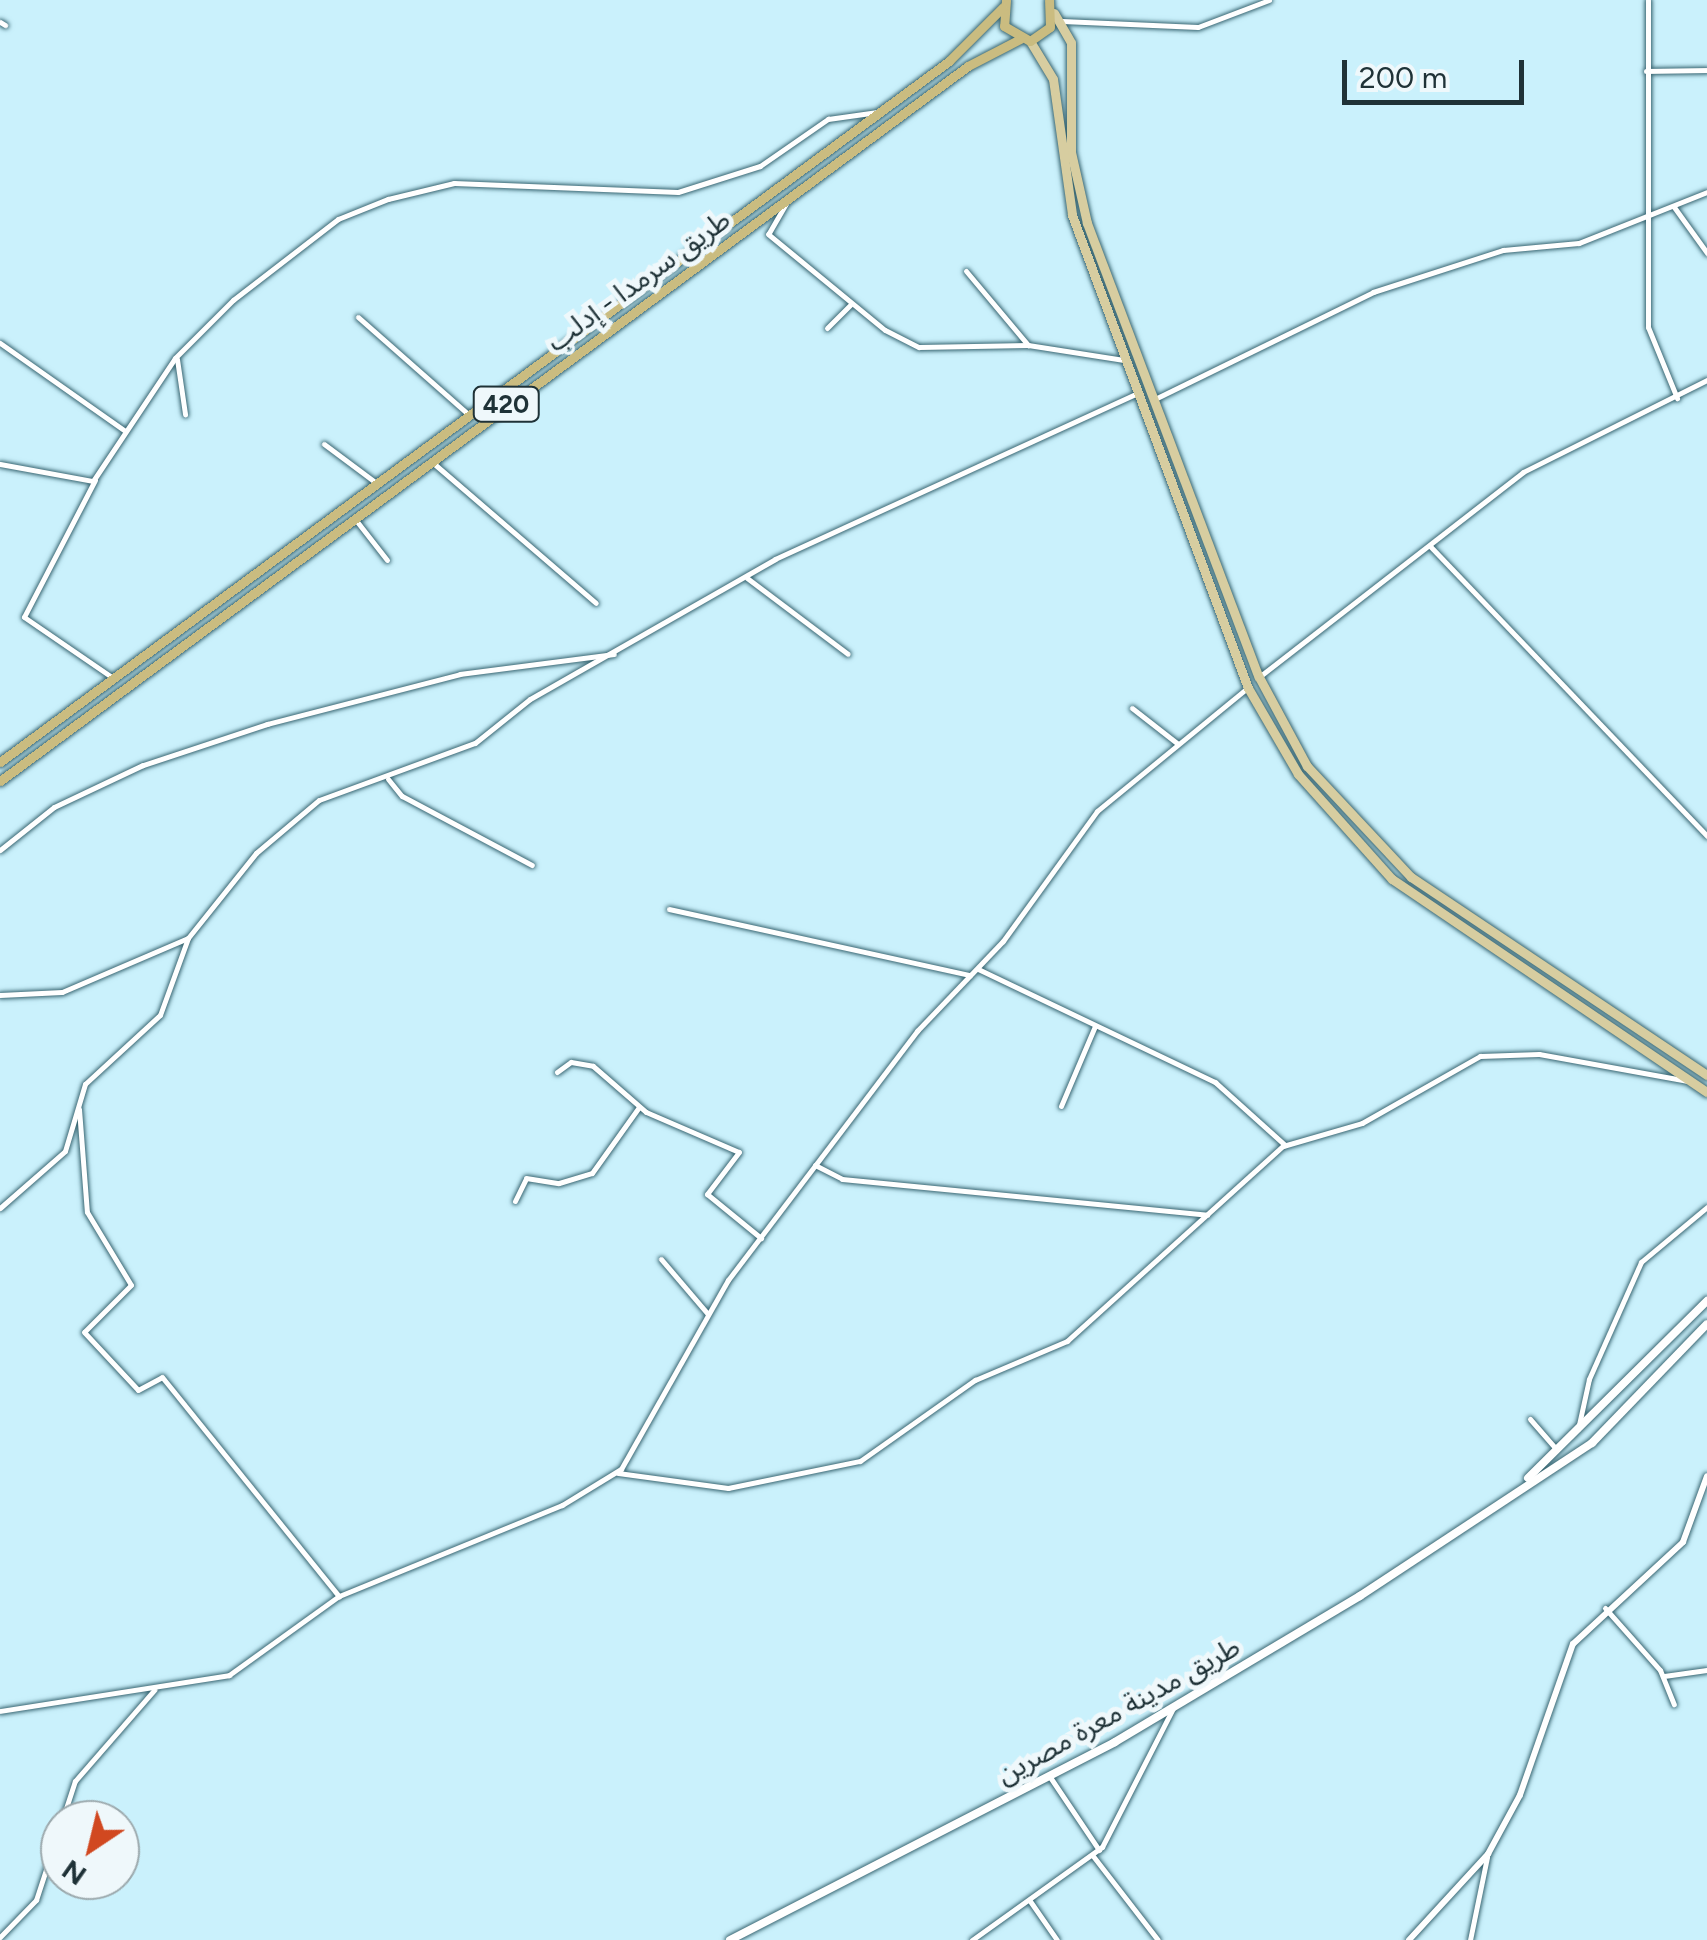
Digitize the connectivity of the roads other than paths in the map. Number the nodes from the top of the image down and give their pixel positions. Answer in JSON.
{"nodes":[{"id":1,"x":1060,"y":0,"type":"edge"},
{"id":2,"x":1269,"y":0,"type":"edge"},
{"id":3,"x":1648,"y":0,"type":"edge"},
{"id":4,"x":1004,"y":3,"type":"edge"},
{"id":5,"x":1052,"y":7,"type":"edge"},
{"id":6,"x":1062,"y":21,"type":"junction"},
{"id":7,"x":1024,"y":40,"type":"junction"},
{"id":8,"x":1707,"y":70,"type":"edge"},
{"id":9,"x":1646,"y":71,"type":"junction"},
{"id":10,"x":878,"y":112,"type":"junction"},
{"id":11,"x":1707,"y":192,"type":"edge"},
{"id":12,"x":789,"y":197,"type":"junction"},
{"id":13,"x":1674,"y":207,"type":"junction"},
{"id":14,"x":1648,"y":220,"type":"junction"},
{"id":15,"x":1707,"y":254,"type":"edge"},
{"id":16,"x":966,"y":271,"type":"dead end"},
{"id":17,"x":850,"y":305,"type":"junction"},
{"id":18,"x":1120,"y":307,"type":"junction"},
{"id":19,"x":1108,"y":311,"type":"junction"},
{"id":20,"x":358,"y":317,"type":"dead end"},
{"id":21,"x":827,"y":328,"type":"dead end"},
{"id":22,"x":0,"y":343,"type":"edge"},
{"id":23,"x":1028,"y":345,"type":"junction"},
{"id":24,"x":177,"y":356,"type":"junction"},
{"id":25,"x":1127,"y":360,"type":"junction"},
{"id":26,"x":1707,"y":380,"type":"edge"},
{"id":27,"x":1139,"y":392,"type":"junction"},
{"id":28,"x":1677,"y":398,"type":"junction"},
{"id":29,"x":1155,"y":399,"type":"junction"},
{"id":30,"x":467,"y":413,"type":"junction"},
{"id":31,"x":185,"y":414,"type":"dead end"},
{"id":32,"x":126,"y":432,"type":"junction"},
{"id":33,"x":324,"y":444,"type":"dead end"},
{"id":34,"x":430,"y":460,"type":"junction"},
{"id":35,"x":0,"y":464,"type":"edge"},
{"id":36,"x":97,"y":477,"type":"junction"},
{"id":37,"x":376,"y":482,"type":"junction"},
{"id":38,"x":354,"y":517,"type":"junction"},
{"id":39,"x":1430,"y":546,"type":"junction"},
{"id":40,"x":387,"y":560,"type":"dead end"},
{"id":41,"x":746,"y":578,"type":"junction"},
{"id":42,"x":596,"y":602,"type":"dead end"},
{"id":43,"x":617,"y":654,"type":"junction"},
{"id":44,"x":848,"y":654,"type":"dead end"},
{"id":45,"x":1259,"y":677,"type":"junction"},
{"id":46,"x":114,"y":678,"type":"junction"},
{"id":47,"x":1248,"y":688,"type":"junction"},
{"id":48,"x":1132,"y":708,"type":"dead end"},
{"id":49,"x":1178,"y":744,"type":"junction"},
{"id":50,"x":0,"y":762,"type":"edge"},
{"id":51,"x":388,"y":780,"type":"junction"},
{"id":52,"x":0,"y":781,"type":"edge"},
{"id":53,"x":1707,"y":836,"type":"edge"},
{"id":54,"x":0,"y":850,"type":"edge"},
{"id":55,"x":532,"y":865,"type":"dead end"},
{"id":56,"x":669,"y":909,"type":"dead end"},
{"id":57,"x":188,"y":938,"type":"junction"},
{"id":58,"x":978,"y":969,"type":"junction"},
{"id":59,"x":970,"y":975,"type":"junction"},
{"id":60,"x":0,"y":995,"type":"edge"},
{"id":61,"x":1095,"y":1025,"type":"junction"},
{"id":62,"x":557,"y":1072,"type":"dead end"},
{"id":63,"x":1707,"y":1075,"type":"edge"},
{"id":64,"x":1691,"y":1082,"type":"junction"},
{"id":65,"x":1707,"y":1092,"type":"edge"},
{"id":66,"x":1061,"y":1106,"type":"dead end"},
{"id":67,"x":639,"y":1107,"type":"junction"},
{"id":68,"x":79,"y":1110,"type":"junction"},
{"id":69,"x":1285,"y":1145,"type":"junction"},
{"id":70,"x":814,"y":1165,"type":"junction"},
{"id":71,"x":515,"y":1202,"type":"dead end"},
{"id":72,"x":1707,"y":1206,"type":"edge"},
{"id":73,"x":0,"y":1208,"type":"edge"},
{"id":74,"x":1208,"y":1215,"type":"junction"},
{"id":75,"x":761,"y":1238,"type":"junction"},
{"id":76,"x":661,"y":1259,"type":"dead end"},
{"id":77,"x":1707,"y":1301,"type":"edge"},
{"id":78,"x":707,"y":1313,"type":"junction"},
{"id":79,"x":1707,"y":1324,"type":"edge"},
{"id":80,"x":1530,"y":1419,"type":"dead end"},
{"id":81,"x":1578,"y":1432,"type":"junction"},
{"id":82,"x":1558,"y":1452,"type":"junction"},
{"id":83,"x":615,"y":1474,"type":"junction"},
{"id":84,"x":1707,"y":1476,"type":"edge"},
{"id":85,"x":1513,"y":1492,"type":"junction"},
{"id":86,"x":339,"y":1596,"type":"junction"},
{"id":87,"x":1605,"y":1608,"type":"junction"},
{"id":88,"x":1707,"y":1670,"type":"edge"},
{"id":89,"x":1664,"y":1676,"type":"junction"},
{"id":90,"x":156,"y":1688,"type":"junction"},
{"id":91,"x":1175,"y":1703,"type":"junction"},
{"id":92,"x":1674,"y":1704,"type":"dead end"},
{"id":93,"x":0,"y":1710,"type":"edge"},
{"id":94,"x":1050,"y":1776,"type":"junction"},
{"id":95,"x":1096,"y":1853,"type":"junction"},
{"id":96,"x":1488,"y":1854,"type":"junction"},
{"id":97,"x":1030,"y":1901,"type":"junction"},
{"id":98,"x":0,"y":1937,"type":"edge"},
{"id":99,"x":730,"y":1940,"type":"edge"},
{"id":100,"x":972,"y":1940,"type":"edge"},
{"id":101,"x":1057,"y":1940,"type":"edge"},
{"id":102,"x":1158,"y":1940,"type":"edge"},
{"id":103,"x":1408,"y":1940,"type":"edge"},
{"id":104,"x":1470,"y":1940,"type":"edge"}],
"edges":[{"from":1,"to":5,"type":"highway","name":"طريق سرمدا - إدلب"},
{"from":2,"to":6,"type":"street"},
{"from":3,"to":9,"type":"street"},
{"from":4,"to":7,"type":"highway"},
{"from":4,"to":10,"type":"highway","name":"طريق سرمدا - إدلب","number":"420"},
{"from":5,"to":6,"type":"main road"},
{"from":5,"to":7,"type":"highway","name":"طريق سرمدا - إدلب"},
{"from":6,"to":18,"type":"main road"},
{"from":7,"to":12,"type":"highway","name":"طريق سرمدا - إدلب","number":"420"},
{"from":7,"to":19,"type":"main road"},
{"from":8,"to":9,"type":"street"},
{"from":9,"to":14,"type":"street"},
{"from":10,"to":24,"type":"street"},
{"from":10,"to":30,"type":"highway","name":"طريق سرمدا - إدلب","number":"420"},
{"from":11,"to":13,"type":"street"},
{"from":12,"to":17,"type":"street"},
{"from":12,"to":34,"type":"highway","name":"طريق سرمدا - إدلب","number":"420"},
{"from":13,"to":14,"type":"street"},
{"from":13,"to":15,"type":"street"},
{"from":14,"to":28,"type":"street"},
{"from":14,"to":29,"type":"street"},
{"from":16,"to":23,"type":"street"},
{"from":17,"to":21,"type":"street"},
{"from":17,"to":23,"type":"street"},
{"from":18,"to":19,"type":"main road"},
{"from":18,"to":29,"type":"main road"},
{"from":19,"to":25,"type":"main road"},
{"from":20,"to":30,"type":"street"},
{"from":22,"to":32,"type":"street"},
{"from":23,"to":25,"type":"street"},
{"from":24,"to":31,"type":"street"},
{"from":24,"to":32,"type":"street"},
{"from":25,"to":27,"type":"main road"},
{"from":26,"to":28,"type":"street"},
{"from":27,"to":41,"type":"street"},
{"from":27,"to":47,"type":"main road"},
{"from":28,"to":39,"type":"street"},
{"from":29,"to":45,"type":"main road"},
{"from":30,"to":37,"type":"highway","name":"طريق سرمدا - إدلب","number":"420"},
{"from":32,"to":36,"type":"street"},
{"from":33,"to":37,"type":"street"},
{"from":34,"to":38,"type":"highway","name":"طريق سرمدا - إدلب","number":"420"},
{"from":34,"to":42,"type":"street"},
{"from":35,"to":36,"type":"street"},
{"from":36,"to":46,"type":"street"},
{"from":37,"to":46,"type":"highway","name":"طريق سرمدا - إدلب","number":"420"},
{"from":38,"to":40,"type":"street"},
{"from":38,"to":52,"type":"highway","name":"طريق سرمدا - إدلب","number":"420"},
{"from":39,"to":45,"type":"street"},
{"from":39,"to":53,"type":"street"},
{"from":41,"to":43,"type":"street"},
{"from":41,"to":44,"type":"street"},
{"from":43,"to":51,"type":"street"},
{"from":43,"to":54,"type":"street"},
{"from":45,"to":63,"type":"main road"},
{"from":46,"to":50,"type":"highway","name":"طريق سرمدا - إدلب","number":"420"},
{"from":47,"to":49,"type":"street"},
{"from":47,"to":64,"type":"main road"},
{"from":48,"to":49,"type":"street"},
{"from":49,"to":58,"type":"street"},
{"from":51,"to":55,"type":"street"},
{"from":51,"to":57,"type":"street"},
{"from":56,"to":59,"type":"street"},
{"from":57,"to":60,"type":"street"},
{"from":57,"to":68,"type":"street"},
{"from":58,"to":59,"type":"street"},
{"from":58,"to":61,"type":"street"},
{"from":59,"to":70,"type":"street"},
{"from":61,"to":66,"type":"street"},
{"from":61,"to":69,"type":"street"},
{"from":62,"to":67,"type":"street"},
{"from":64,"to":65,"type":"main road"},
{"from":64,"to":69,"type":"street"},
{"from":67,"to":71,"type":"street"},
{"from":67,"to":75,"type":"street"},
{"from":68,"to":73,"type":"street"},
{"from":68,"to":86,"type":"street"},
{"from":69,"to":74,"type":"street"},
{"from":70,"to":74,"type":"street"},
{"from":70,"to":75,"type":"street"},
{"from":72,"to":81,"type":"street"},
{"from":74,"to":83,"type":"street"},
{"from":75,"to":78,"type":"street"},
{"from":76,"to":78,"type":"street"},
{"from":77,"to":81,"type":"main road","name":"طريق مدينة معرة مصرين"},
{"from":78,"to":83,"type":"street"},
{"from":79,"to":85,"type":"main road","name":"طريق مدينة معرة مصرين"},
{"from":80,"to":82,"type":"street"},
{"from":81,"to":82,"type":"main road","name":"طريق مدينة معرة مصرين"},
{"from":82,"to":85,"type":"main road","name":"طريق مدينة معرة مصرين"},
{"from":83,"to":86,"type":"street"},
{"from":84,"to":87,"type":"street"},
{"from":85,"to":91,"type":"main road","name":"طريق مدينة معرة مصرين"},
{"from":86,"to":90,"type":"street"},
{"from":87,"to":89,"type":"street"},
{"from":87,"to":96,"type":"street"},
{"from":88,"to":89,"type":"street"},
{"from":89,"to":92,"type":"street"},
{"from":90,"to":93,"type":"street"},
{"from":90,"to":98,"type":"street"},
{"from":91,"to":94,"type":"main road","name":"طريق مدينة معرة مصرين"},
{"from":91,"to":95,"type":"street"},
{"from":94,"to":95,"type":"street"},
{"from":94,"to":99,"type":"main road","name":"طريق مدينة معرة مصرين"},
{"from":95,"to":97,"type":"street"},
{"from":95,"to":102,"type":"street"},
{"from":96,"to":103,"type":"street"},
{"from":96,"to":104,"type":"street"},
{"from":97,"to":100,"type":"street"},
{"from":97,"to":101,"type":"street"}]}
